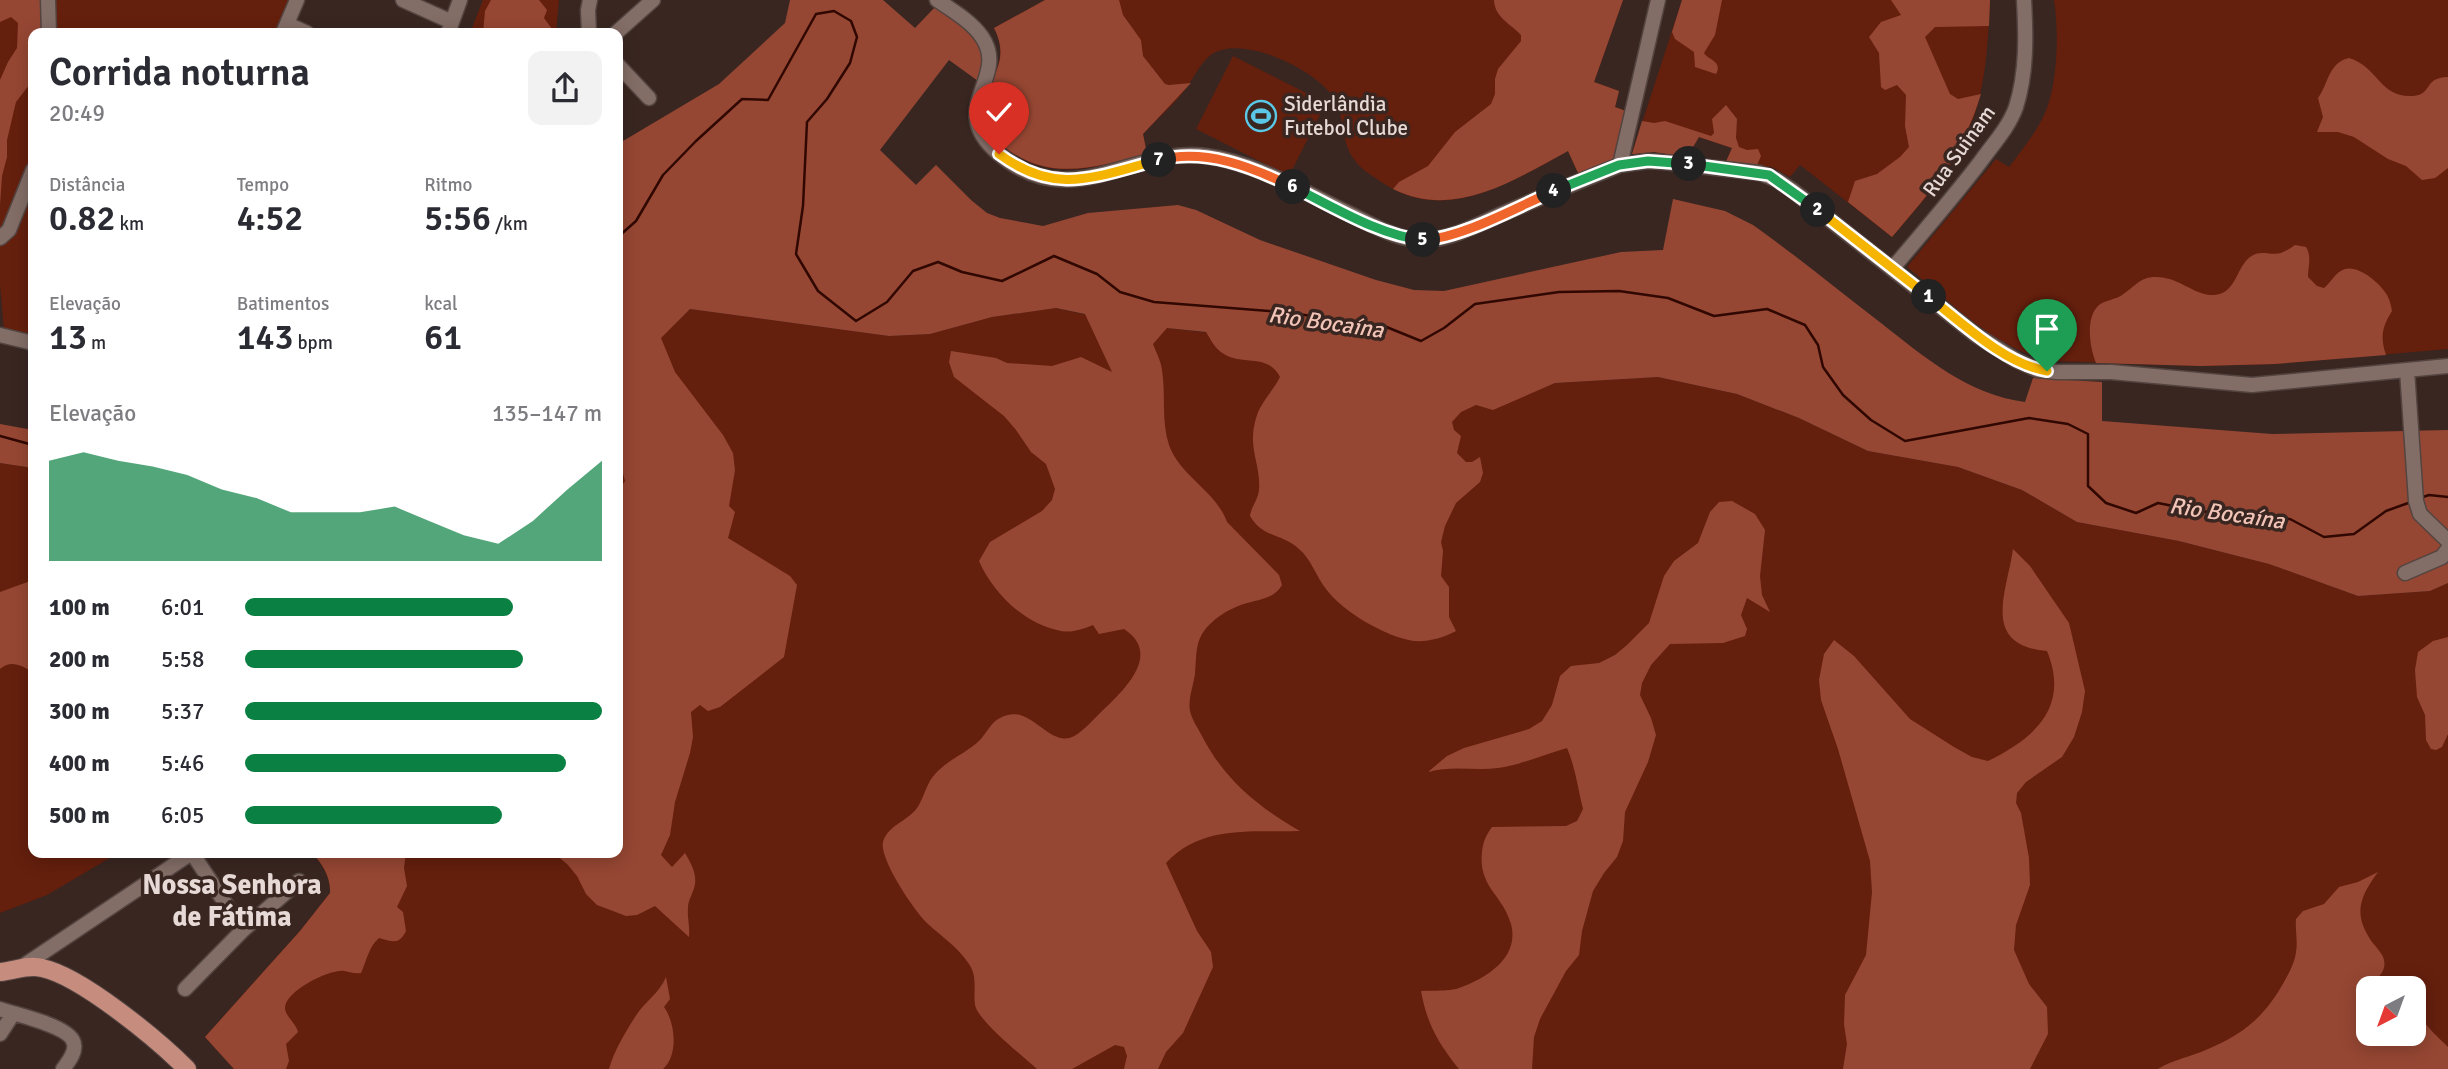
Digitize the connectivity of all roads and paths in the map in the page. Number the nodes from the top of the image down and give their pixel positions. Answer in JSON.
{"nodes":[{"id":1,"x":48,"y":0,"type":"edge"},
{"id":2,"x":297,"y":0,"type":"edge"},
{"id":3,"x":403,"y":0,"type":"edge"},
{"id":4,"x":460,"y":0,"type":"edge"},
{"id":5,"x":590,"y":0,"type":"edge"},
{"id":6,"x":653,"y":0,"type":"edge"},
{"id":7,"x":937,"y":0,"type":"edge"},
{"id":8,"x":1658,"y":0,"type":"edge"},
{"id":9,"x":2024,"y":0,"type":"edge"},
{"id":10,"x":49,"y":28,"type":"edge"},
{"id":11,"x":285,"y":28,"type":"edge"},
{"id":12,"x":450,"y":28,"type":"edge"},
{"id":13,"x":592,"y":28,"type":"edge"},
{"id":14,"x":622,"y":28,"type":"edge"},
{"id":15,"x":623,"y":70,"type":"edge"},
{"id":16,"x":649,"y":98,"type":"dead end"},
{"id":17,"x":1619,"y":165,"type":"junction"},
{"id":18,"x":28,"y":182,"type":"edge"},
{"id":19,"x":0,"y":238,"type":"edge"},
{"id":20,"x":1892,"y":269,"type":"junction"},
{"id":21,"x":0,"y":335,"type":"edge"},
{"id":22,"x":28,"y":341,"type":"edge"},
{"id":23,"x":2448,"y":366,"type":"edge"},
{"id":24,"x":2407,"y":370,"type":"junction"},
{"id":25,"x":2448,"y":541,"type":"edge"},
{"id":26,"x":2448,"y":549,"type":"edge"},
{"id":27,"x":2405,"y":573,"type":"dead end"},
{"id":28,"x":185,"y":858,"type":"edge"},
{"id":29,"x":196,"y":858,"type":"edge"},
{"id":30,"x":299,"y":881,"type":"dead end"},
{"id":31,"x":243,"y":930,"type":"junction"},
{"id":32,"x":20,"y":968,"type":"junction"},
{"id":33,"x":0,"y":972,"type":"edge"},
{"id":34,"x":186,"y":989,"type":"dead end"},
{"id":35,"x":7,"y":1011,"type":"edge"},
{"id":36,"x":0,"y":1034,"type":"edge"},
{"id":37,"x":63,"y":1069,"type":"edge"},
{"id":38,"x":187,"y":1069,"type":"edge"}],
"edges":[{"from":1,"to":10,"type":"street"},
{"from":2,"to":11,"type":"street"},
{"from":3,"to":12,"type":"street"},
{"from":4,"to":12,"type":"street"},
{"from":5,"to":13,"type":"street"},
{"from":6,"to":14,"type":"street"},
{"from":7,"to":17,"type":"street"},
{"from":8,"to":17,"type":"street"},
{"from":9,"to":20,"type":"street","name":"Rua Suinam"},
{"from":15,"to":16,"type":"street"},
{"from":17,"to":20,"type":"street"},
{"from":18,"to":19,"type":"street"},
{"from":20,"to":24,"type":"street"},
{"from":21,"to":22,"type":"street"},
{"from":23,"to":24,"type":"street"},
{"from":24,"to":25,"type":"street"},
{"from":26,"to":27,"type":"street"},
{"from":28,"to":32,"type":"street"},
{"from":29,"to":31,"type":"street"},
{"from":30,"to":31,"type":"street"},
{"from":31,"to":34,"type":"street"},
{"from":32,"to":33,"type":"main road"},
{"from":32,"to":38,"type":"main road"},
{"from":35,"to":36,"type":"street"},
{"from":35,"to":37,"type":"street"}]}
